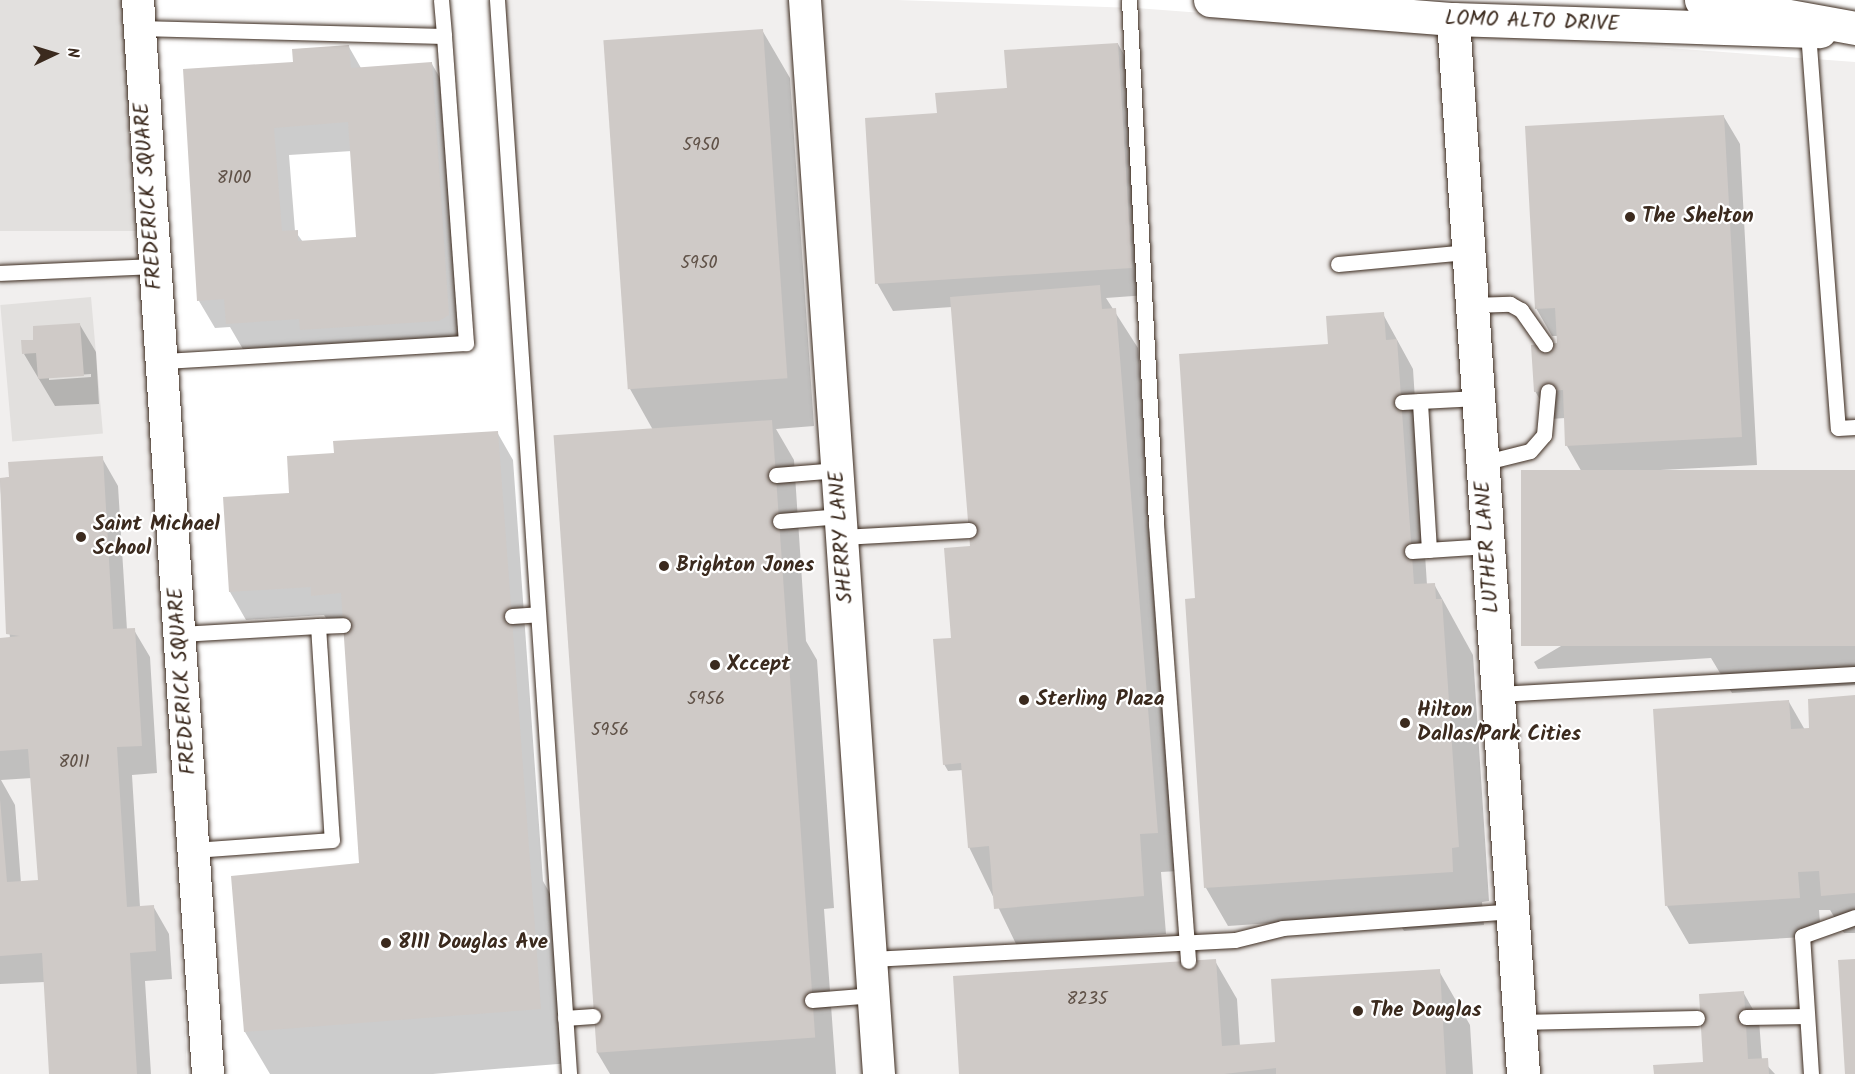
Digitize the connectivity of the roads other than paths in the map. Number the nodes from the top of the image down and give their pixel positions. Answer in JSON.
{"nodes":[{"id":1,"x":441,"y":0,"type":"edge"},
{"id":2,"x":497,"y":0,"type":"edge"},
{"id":3,"x":805,"y":0,"type":"edge"},
{"id":4,"x":1129,"y":0,"type":"edge"},
{"id":5,"x":1210,"y":0,"type":"edge"},
{"id":6,"x":1701,"y":0,"type":"edge"},
{"id":7,"x":139,"y":14,"type":"edge"},
{"id":8,"x":1453,"y":19,"type":"junction"},
{"id":9,"x":1855,"y":28,"type":"edge"},
{"id":10,"x":1808,"y":32,"type":"junction"},
{"id":11,"x":444,"y":36,"type":"junction"},
{"id":12,"x":1468,"y":252,"type":"junction"},
{"id":13,"x":1338,"y":264,"type":"dead end"},
{"id":14,"x":153,"y":266,"type":"junction"},
{"id":15,"x":0,"y":273,"type":"edge"},
{"id":16,"x":1472,"y":305,"type":"junction"},
{"id":17,"x":1545,"y":344,"type":"dead end"},
{"id":18,"x":160,"y":361,"type":"junction"},
{"id":19,"x":1548,"y":391,"type":"dead end"},
{"id":20,"x":1478,"y":398,"type":"junction"},
{"id":21,"x":1420,"y":401,"type":"junction"},
{"id":22,"x":1402,"y":402,"type":"dead end"},
{"id":23,"x":1855,"y":427,"type":"edge"},
{"id":24,"x":1482,"y":463,"type":"junction"},
{"id":25,"x":838,"y":470,"type":"junction"},
{"id":26,"x":776,"y":475,"type":"dead end"},
{"id":27,"x":780,"y":521,"type":"dead end"},
{"id":28,"x":842,"y":527,"type":"junction"},
{"id":29,"x":969,"y":530,"type":"dead end"},
{"id":30,"x":1488,"y":546,"type":"junction"},
{"id":31,"x":1429,"y":550,"type":"junction"},
{"id":32,"x":1412,"y":551,"type":"dead end"},
{"id":33,"x":538,"y":614,"type":"junction"},
{"id":34,"x":512,"y":616,"type":"dead end"},
{"id":35,"x":343,"y":625,"type":"dead end"},
{"id":36,"x":318,"y":626,"type":"junction"},
{"id":37,"x":180,"y":634,"type":"junction"},
{"id":38,"x":1855,"y":674,"type":"edge"},
{"id":39,"x":1497,"y":694,"type":"junction"},
{"id":40,"x":194,"y":850,"type":"junction"},
{"id":41,"x":1512,"y":911,"type":"junction"},
{"id":42,"x":1855,"y":917,"type":"edge"},
{"id":43,"x":1187,"y":943,"type":"junction"},
{"id":44,"x":871,"y":959,"type":"junction"},
{"id":45,"x":1188,"y":961,"type":"dead end"},
{"id":46,"x":874,"y":995,"type":"junction"},
{"id":47,"x":812,"y":1000,"type":"dead end"},
{"id":48,"x":593,"y":1016,"type":"dead end"},
{"id":49,"x":1808,"y":1016,"type":"junction"},
{"id":50,"x":1746,"y":1017,"type":"dead end"},
{"id":51,"x":565,"y":1018,"type":"junction"},
{"id":52,"x":1697,"y":1018,"type":"dead end"},
{"id":53,"x":1519,"y":1022,"type":"junction"},
{"id":54,"x":208,"y":1074,"type":"edge"},
{"id":55,"x":569,"y":1074,"type":"edge"},
{"id":56,"x":879,"y":1074,"type":"edge"},
{"id":57,"x":1523,"y":1074,"type":"edge"},
{"id":58,"x":1811,"y":1074,"type":"edge"}],
"edges":[{"from":1,"to":11,"type":"lane"},
{"from":2,"to":33,"type":"lane"},
{"from":3,"to":25,"type":"street","name":"SHERRY LANE"},
{"from":4,"to":43,"type":"lane"},
{"from":5,"to":8,"type":"main road","name":"LOMO ALTO DRIVE"},
{"from":6,"to":9,"type":"main road"},
{"from":7,"to":11,"type":"lane"},
{"from":7,"to":14,"type":"street","name":"FREDERICK SQUARE"},
{"from":8,"to":10,"type":"main road","name":"LOMO ALTO DRIVE"},
{"from":8,"to":12,"type":"main road","name":"LUTHER LANE"},
{"from":9,"to":10,"type":"main road","name":"LOMO ALTO DRIVE"},
{"from":10,"to":23,"type":"lane"},
{"from":11,"to":18,"type":"lane"},
{"from":12,"to":13,"type":"lane"},
{"from":12,"to":16,"type":"main road","name":"LUTHER LANE"},
{"from":14,"to":15,"type":"lane"},
{"from":14,"to":18,"type":"street","name":"FREDERICK SQUARE"},
{"from":16,"to":17,"type":"lane"},
{"from":16,"to":20,"type":"main road","name":"LUTHER LANE"},
{"from":18,"to":37,"type":"street","name":"FREDERICK SQUARE"},
{"from":19,"to":24,"type":"lane"},
{"from":20,"to":21,"type":"lane"},
{"from":20,"to":24,"type":"main road","name":"LUTHER LANE"},
{"from":21,"to":22,"type":"lane"},
{"from":21,"to":31,"type":"lane"},
{"from":24,"to":30,"type":"main road","name":"LUTHER LANE"},
{"from":25,"to":26,"type":"lane"},
{"from":25,"to":28,"type":"street","name":"SHERRY LANE"},
{"from":27,"to":28,"type":"lane"},
{"from":28,"to":29,"type":"lane"},
{"from":28,"to":44,"type":"street","name":"SHERRY LANE"},
{"from":30,"to":31,"type":"lane"},
{"from":30,"to":39,"type":"main road","name":"LUTHER LANE"},
{"from":31,"to":32,"type":"lane"},
{"from":33,"to":34,"type":"lane"},
{"from":33,"to":51,"type":"lane"},
{"from":35,"to":36,"type":"lane"},
{"from":36,"to":37,"type":"lane"},
{"from":36,"to":40,"type":"lane"},
{"from":37,"to":40,"type":"street","name":"FREDERICK SQUARE"},
{"from":38,"to":39,"type":"lane"},
{"from":39,"to":41,"type":"main road","name":"LUTHER LANE"},
{"from":40,"to":54,"type":"street","name":"FREDERICK SQUARE"},
{"from":41,"to":43,"type":"lane"},
{"from":41,"to":53,"type":"main road","name":"LUTHER LANE"},
{"from":42,"to":49,"type":"lane"},
{"from":43,"to":44,"type":"lane"},
{"from":43,"to":45,"type":"lane"},
{"from":44,"to":46,"type":"street","name":"SHERRY LANE"},
{"from":46,"to":47,"type":"lane"},
{"from":46,"to":56,"type":"street","name":"SHERRY LANE"},
{"from":48,"to":51,"type":"lane"},
{"from":49,"to":50,"type":"lane"},
{"from":49,"to":58,"type":"lane"},
{"from":51,"to":55,"type":"lane"},
{"from":52,"to":53,"type":"lane"},
{"from":53,"to":57,"type":"main road","name":"LUTHER LANE"}]}
